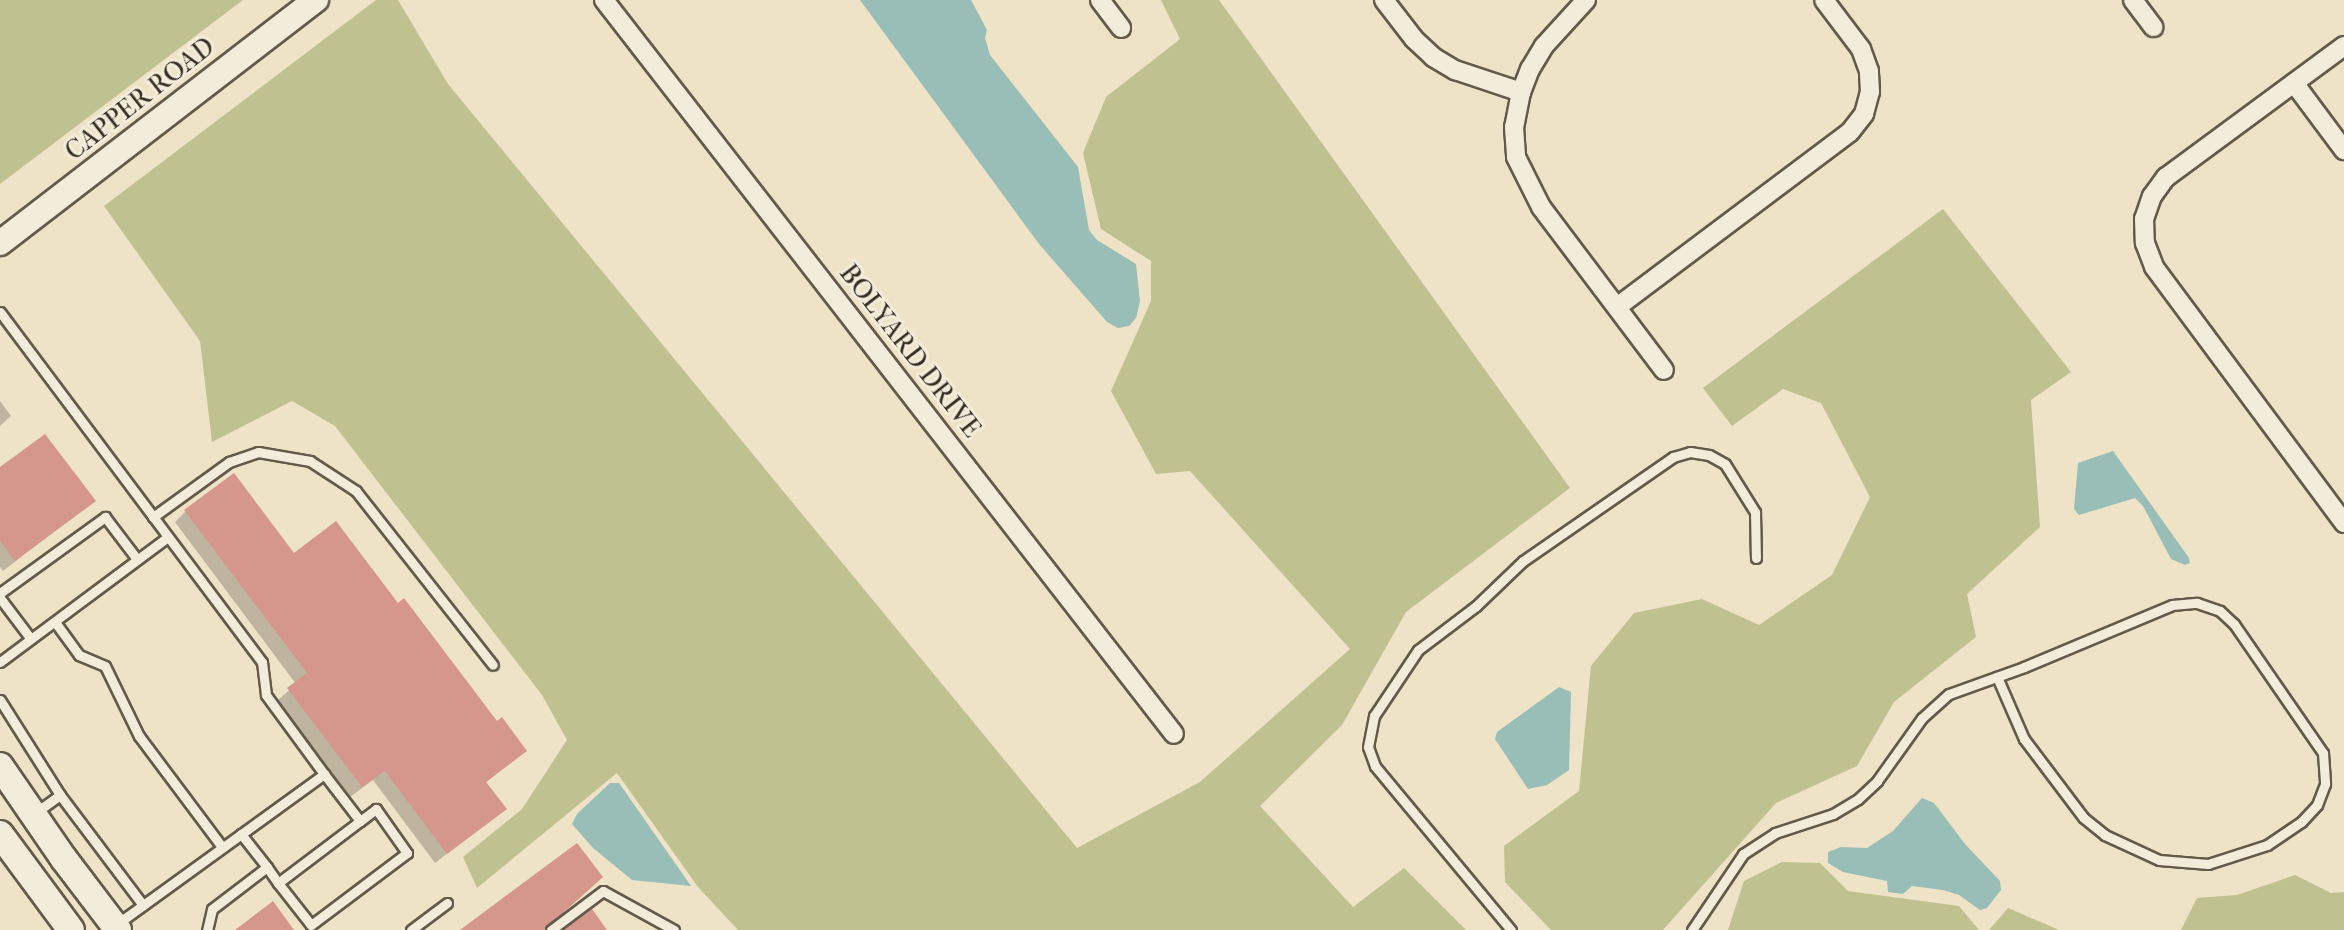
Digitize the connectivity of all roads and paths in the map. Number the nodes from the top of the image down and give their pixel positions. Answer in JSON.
{"nodes":[{"id":1,"x":316,"y":0,"type":"edge"},
{"id":2,"x":604,"y":0,"type":"edge"},
{"id":3,"x":1100,"y":0,"type":"edge"},
{"id":4,"x":1384,"y":0,"type":"edge"},
{"id":5,"x":1586,"y":0,"type":"edge"},
{"id":6,"x":1824,"y":0,"type":"edge"},
{"id":7,"x":2133,"y":0,"type":"edge"},
{"id":8,"x":2153,"y":27,"type":"dead end"},
{"id":9,"x":1121,"y":28,"type":"dead end"},
{"id":10,"x":2344,"y":46,"type":"edge"},
{"id":11,"x":2294,"y":83,"type":"junction"},
{"id":12,"x":1521,"y":92,"type":"junction"},
{"id":13,"x":2344,"y":150,"type":"edge"},
{"id":14,"x":0,"y":243,"type":"edge"},
{"id":15,"x":1617,"y":307,"type":"junction"},
{"id":16,"x":0,"y":312,"type":"edge"},
{"id":17,"x":1664,"y":370,"type":"dead end"},
{"id":18,"x":153,"y":517,"type":"junction"},
{"id":19,"x":2344,"y":523,"type":"edge"},
{"id":20,"x":168,"y":537,"type":"junction"},
{"id":21,"x":1756,"y":558,"type":"dead end"},
{"id":22,"x":137,"y":559,"type":"junction"},
{"id":23,"x":0,"y":596,"type":"edge"},
{"id":24,"x":55,"y":622,"type":"junction"},
{"id":25,"x":31,"y":639,"type":"junction"},
{"id":26,"x":0,"y":662,"type":"edge"},
{"id":27,"x":493,"y":665,"type":"dead end"},
{"id":28,"x":1997,"y":677,"type":"junction"},
{"id":29,"x":0,"y":700,"type":"edge"},
{"id":30,"x":1174,"y":734,"type":"dead end"},
{"id":31,"x":0,"y":766,"type":"edge"},
{"id":32,"x":324,"y":774,"type":"junction"},
{"id":33,"x":60,"y":795,"type":"junction"},
{"id":34,"x":32,"y":815,"type":"junction"},
{"id":35,"x":360,"y":821,"type":"junction"},
{"id":36,"x":0,"y":834,"type":"edge"},
{"id":37,"x":241,"y":834,"type":"junction"},
{"id":38,"x":222,"y":847,"type":"junction"},
{"id":39,"x":267,"y":867,"type":"junction"},
{"id":40,"x":278,"y":883,"type":"junction"},
{"id":41,"x":447,"y":903,"type":"dead end"},
{"id":42,"x":143,"y":905,"type":"junction"},
{"id":43,"x":114,"y":929,"type":"edge"},
{"id":44,"x":669,"y":929,"type":"edge"},
{"id":45,"x":71,"y":930,"type":"edge"},
{"id":46,"x":207,"y":930,"type":"edge"},
{"id":47,"x":411,"y":930,"type":"edge"},
{"id":48,"x":551,"y":930,"type":"edge"},
{"id":49,"x":1511,"y":930,"type":"edge"},
{"id":50,"x":1692,"y":930,"type":"edge"}],
"edges":[{"from":1,"to":14,"type":"street","name":"CAPPER ROAD"},
{"from":2,"to":30,"type":"street","name":"BOLYARD DRIVE"},
{"from":3,"to":9,"type":"street"},
{"from":4,"to":12,"type":"street"},
{"from":5,"to":12,"type":"street"},
{"from":6,"to":15,"type":"street"},
{"from":7,"to":8,"type":"street"},
{"from":10,"to":11,"type":"street"},
{"from":11,"to":13,"type":"street"},
{"from":11,"to":19,"type":"street"},
{"from":12,"to":15,"type":"street"},
{"from":15,"to":17,"type":"street"},
{"from":16,"to":18,"type":"lane"},
{"from":18,"to":20,"type":"lane"},
{"from":18,"to":27,"type":"lane"},
{"from":20,"to":22,"type":"lane"},
{"from":20,"to":32,"type":"lane"},
{"from":21,"to":49,"type":"lane"},
{"from":22,"to":23,"type":"lane"},
{"from":22,"to":24,"type":"lane"},
{"from":23,"to":25,"type":"lane"},
{"from":24,"to":25,"type":"lane"},
{"from":24,"to":38,"type":"lane"},
{"from":25,"to":26,"type":"lane"},
{"from":28,"to":28,"type":"lane"},
{"from":28,"to":50,"type":"lane"},
{"from":29,"to":33,"type":"lane"},
{"from":31,"to":34,"type":"main road"},
{"from":32,"to":35,"type":"lane"},
{"from":32,"to":37,"type":"lane"},
{"from":33,"to":34,"type":"lane"},
{"from":33,"to":42,"type":"lane"},
{"from":34,"to":43,"type":"main road"},
{"from":35,"to":40,"type":"lane"},
{"from":35,"to":40,"type":"lane"},
{"from":36,"to":45,"type":"main road"},
{"from":37,"to":38,"type":"lane"},
{"from":37,"to":39,"type":"lane"},
{"from":38,"to":42,"type":"lane"},
{"from":39,"to":40,"type":"lane"},
{"from":39,"to":46,"type":"lane"},
{"from":41,"to":47,"type":"lane"},
{"from":42,"to":43,"type":"lane"},
{"from":44,"to":48,"type":"lane"}]}
